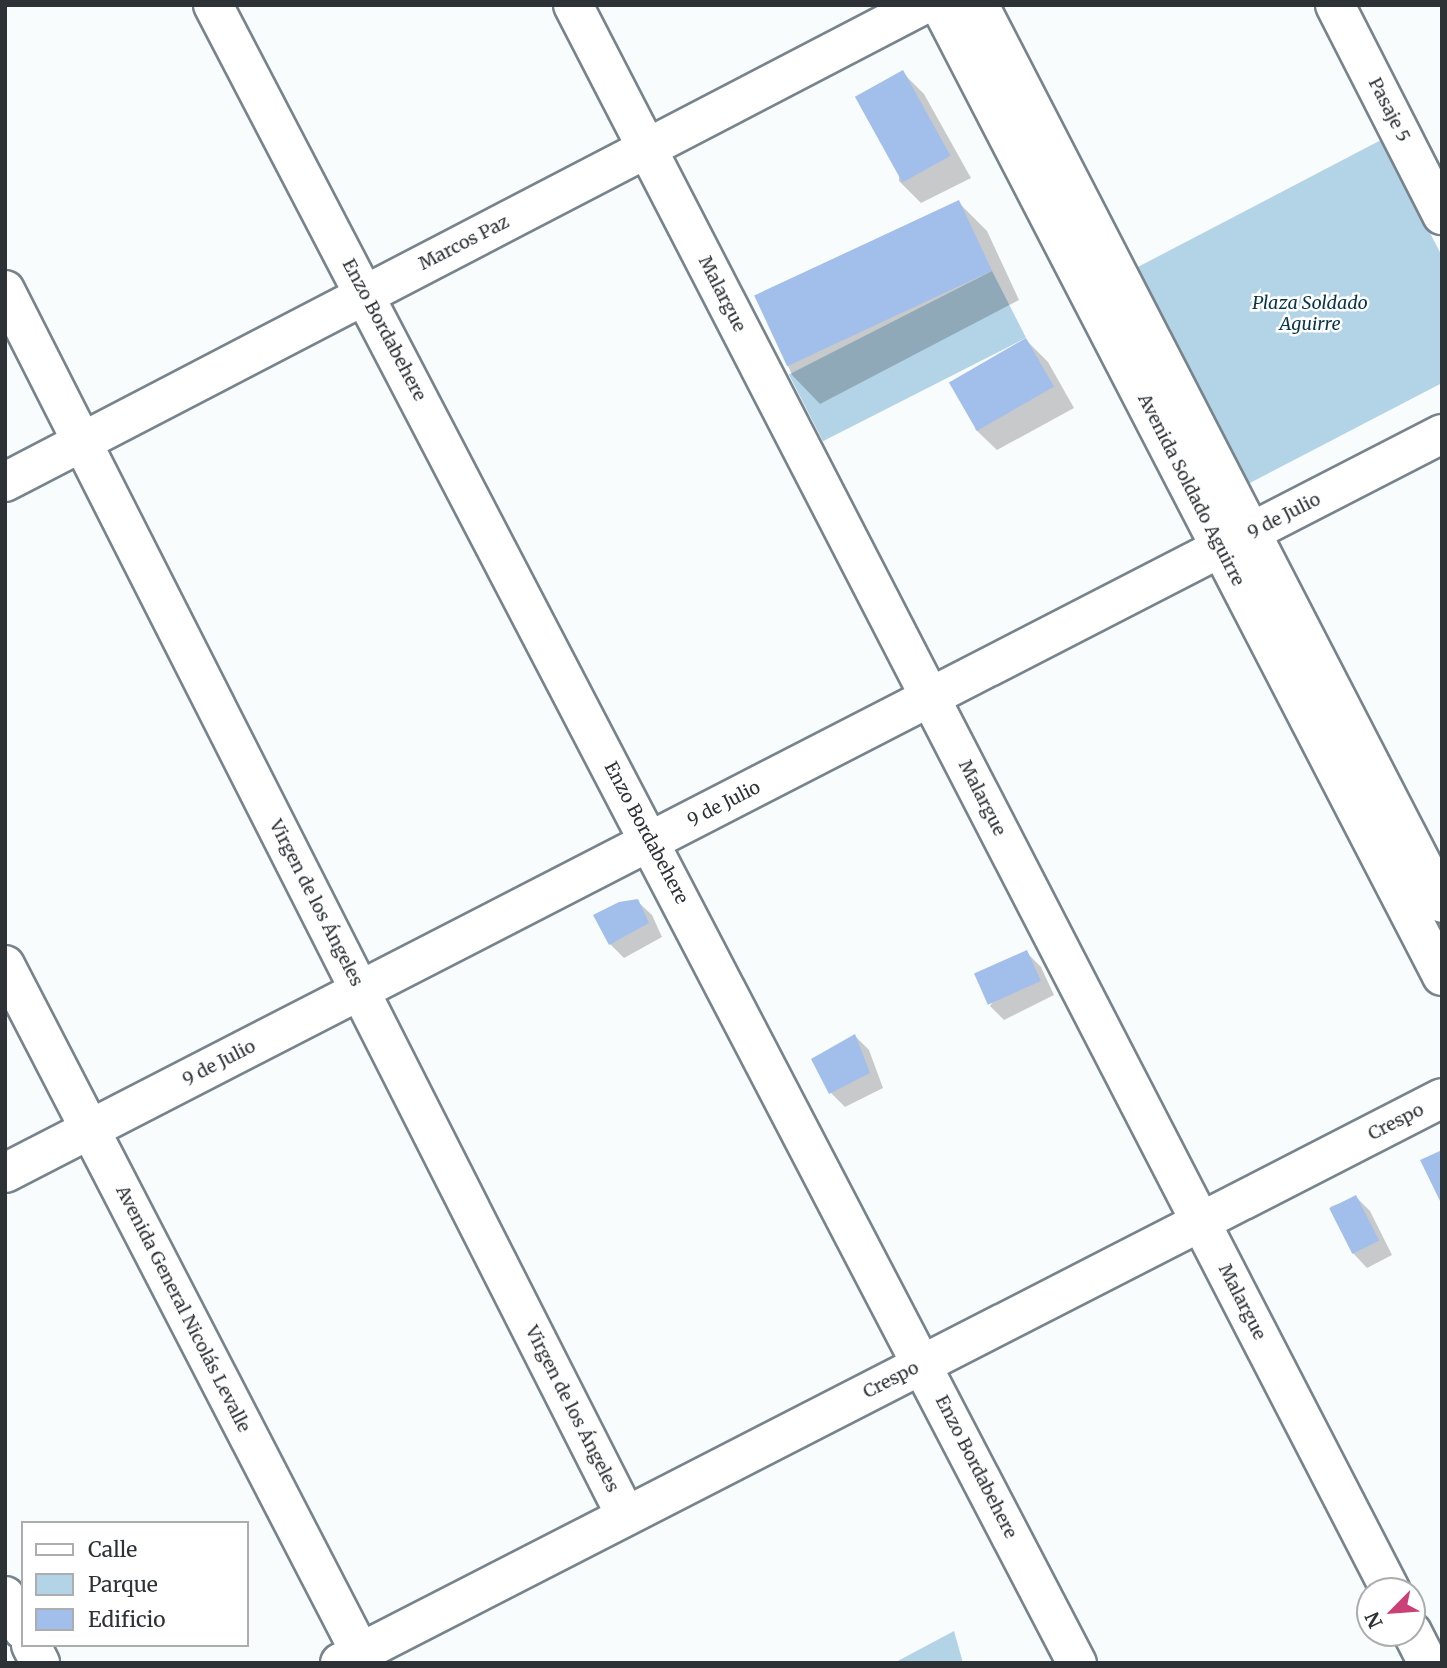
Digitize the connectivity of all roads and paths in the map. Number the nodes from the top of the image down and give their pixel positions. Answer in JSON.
{"nodes":[{"id":1,"x":213,"y":5,"type":"edge"},
{"id":2,"x":573,"y":5,"type":"edge"},
{"id":3,"x":923,"y":5,"type":"edge"},
{"id":4,"x":940,"y":5,"type":"edge"},
{"id":5,"x":979,"y":5,"type":"edge"},
{"id":6,"x":1335,"y":5,"type":"edge"},
{"id":7,"x":647,"y":149,"type":"junction"},
{"id":8,"x":1442,"y":215,"type":"edge"},
{"id":9,"x":5,"y":289,"type":"edge"},
{"id":10,"x":366,"y":295,"type":"junction"},
{"id":11,"x":1442,"y":434,"type":"edge"},
{"id":12,"x":82,"y":442,"type":"junction"},
{"id":13,"x":5,"y":482,"type":"edge"},
{"id":14,"x":1236,"y":540,"type":"junction"},
{"id":15,"x":930,"y":698,"type":"junction"},
{"id":16,"x":650,"y":841,"type":"junction"},
{"id":17,"x":1442,"y":903,"type":"edge"},
{"id":18,"x":5,"y":965,"type":"edge"},
{"id":19,"x":1442,"y":976,"type":"edge"},
{"id":20,"x":360,"y":990,"type":"junction"},
{"id":21,"x":1442,"y":1098,"type":"edge"},
{"id":22,"x":90,"y":1129,"type":"junction"},
{"id":23,"x":5,"y":1173,"type":"edge"},
{"id":24,"x":1201,"y":1222,"type":"junction"},
{"id":25,"x":923,"y":1364,"type":"junction"},
{"id":26,"x":626,"y":1516,"type":"junction"},
{"id":27,"x":1384,"y":1577,"type":"edge"},
{"id":28,"x":5,"y":1596,"type":"edge"},
{"id":29,"x":21,"y":1626,"type":"edge"},
{"id":30,"x":32,"y":1647,"type":"edge"},
{"id":31,"x":1420,"y":1647,"type":"edge"},
{"id":32,"x":350,"y":1658,"type":"edge"},
{"id":33,"x":40,"y":1663,"type":"edge"},
{"id":34,"x":1077,"y":1663,"type":"edge"},
{"id":35,"x":1428,"y":1663,"type":"edge"}],
"edges":[{"from":1,"to":10,"type":"street","name":"Enzo Bordabehere"},
{"from":2,"to":7,"type":"street","name":"Malargue"},
{"from":3,"to":7,"type":"street","name":"Marcos Paz"},
{"from":4,"to":14,"type":"street","name":"Avenida Soldado Aguirre"},
{"from":5,"to":14,"type":"street","name":"Avenida Soldado Aguirre"},
{"from":6,"to":8,"type":"street","name":"Pasaje 5"},
{"from":7,"to":10,"type":"street","name":"Marcos Paz"},
{"from":7,"to":15,"type":"street","name":"Malargue"},
{"from":9,"to":12,"type":"street","name":"Virgen de los Ángeles"},
{"from":10,"to":12,"type":"street","name":"Marcos Paz"},
{"from":10,"to":16,"type":"street","name":"Enzo Bordabehere"},
{"from":11,"to":14,"type":"street","name":"9 de Julio"},
{"from":12,"to":13,"type":"street","name":"Marcos Paz"},
{"from":12,"to":20,"type":"street","name":"Virgen de los Ángeles"},
{"from":14,"to":15,"type":"street","name":"9 de Julio"},
{"from":14,"to":17,"type":"street","name":"Avenida Soldado Aguirre"},
{"from":14,"to":19,"type":"street","name":"Avenida Soldado Aguirre"},
{"from":15,"to":16,"type":"street","name":"9 de Julio"},
{"from":15,"to":24,"type":"street","name":"Malargue"},
{"from":16,"to":20,"type":"street","name":"9 de Julio"},
{"from":16,"to":25,"type":"street","name":"Enzo Bordabehere"},
{"from":18,"to":22,"type":"street","name":"Avenida General Nicolás Levalle"},
{"from":20,"to":22,"type":"street","name":"9 de Julio"},
{"from":20,"to":26,"type":"street","name":"Virgen de los Ángeles"},
{"from":21,"to":24,"type":"street","name":"Crespo"},
{"from":22,"to":23,"type":"street","name":"9 de Julio"},
{"from":22,"to":32,"type":"street","name":"Avenida General Nicolás Levalle"},
{"from":24,"to":25,"type":"street","name":"Crespo"},
{"from":24,"to":27,"type":"street","name":"Malargue"},
{"from":25,"to":26,"type":"street","name":"Crespo"},
{"from":25,"to":34,"type":"street","name":"Enzo Bordabehere"},
{"from":26,"to":32,"type":"street","name":"Crespo"},
{"from":28,"to":29,"type":"street"},
{"from":30,"to":33,"type":"street"},
{"from":31,"to":35,"type":"street"}]}
